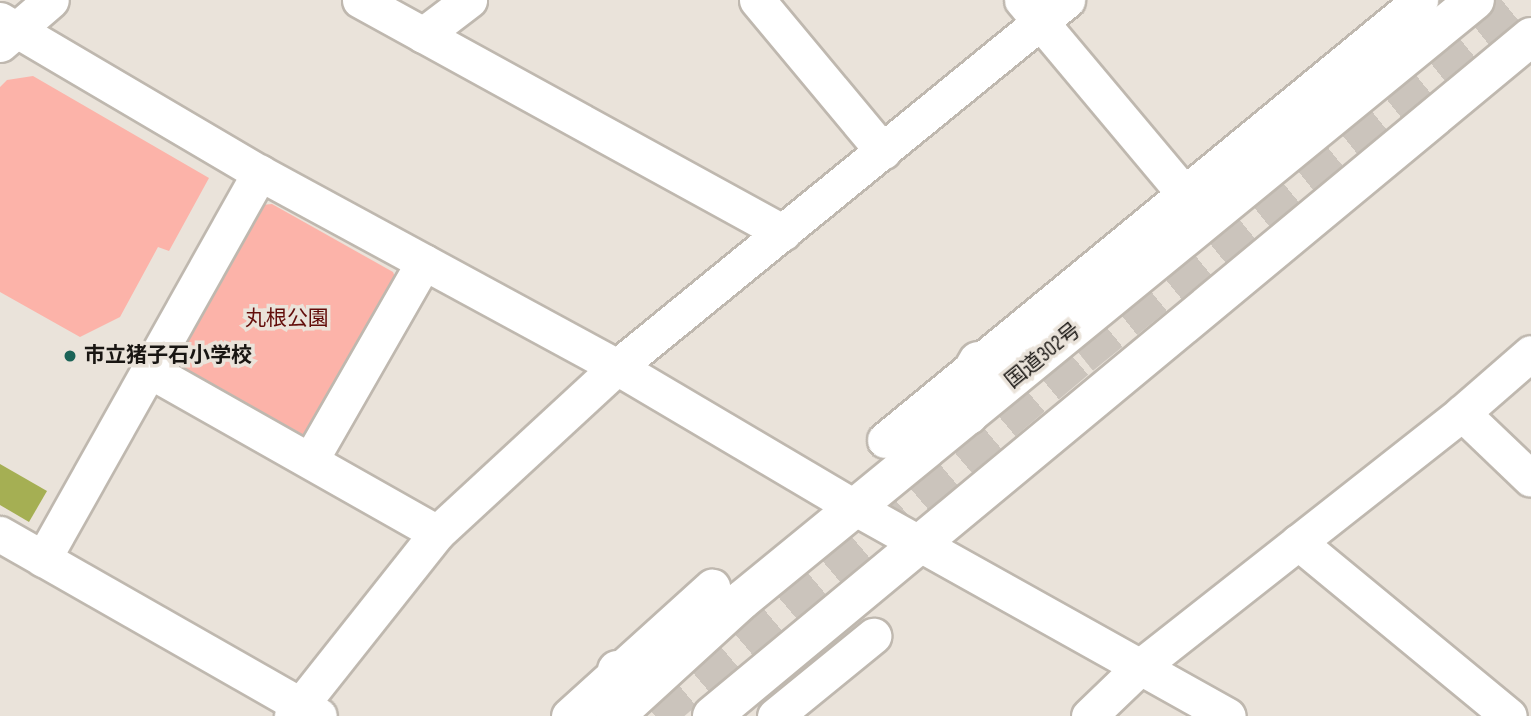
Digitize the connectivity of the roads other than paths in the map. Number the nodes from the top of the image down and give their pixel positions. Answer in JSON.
{"nodes":[{"id":1,"x":51,"y":0,"type":"edge"},
{"id":2,"x":360,"y":0,"type":"edge"},
{"id":3,"x":469,"y":0,"type":"edge"},
{"id":4,"x":757,"y":0,"type":"edge"},
{"id":5,"x":1067,"y":0,"type":"edge"},
{"id":6,"x":1420,"y":0,"type":"edge"},
{"id":7,"x":1475,"y":0,"type":"edge"},
{"id":8,"x":1031,"y":11,"type":"edge"},
{"id":9,"x":4,"y":32,"type":"edge"},
{"id":10,"x":423,"y":35,"type":"junction"},
{"id":11,"x":1531,"y":37,"type":"edge"},
{"id":12,"x":883,"y":151,"type":"junction"},
{"id":13,"x":260,"y":173,"type":"junction"},
{"id":14,"x":1182,"y":191,"type":"junction"},
{"id":15,"x":783,"y":233,"type":"junction"},
{"id":16,"x":425,"y":262,"type":"junction"},
{"id":17,"x":1531,"y":352,"type":"edge"},
{"id":18,"x":978,"y":361,"type":"junction"},
{"id":19,"x":617,"y":367,"type":"junction"},
{"id":20,"x":149,"y":370,"type":"junction"},
{"id":21,"x":1461,"y":413,"type":"junction"},
{"id":22,"x":969,"y":415,"type":"junction"},
{"id":23,"x":885,"y":440,"type":"dead end"},
{"id":24,"x":311,"y":459,"type":"junction"},
{"id":25,"x":1531,"y":479,"type":"edge"},
{"id":26,"x":853,"y":507,"type":"junction"},
{"id":27,"x":436,"y":533,"type":"junction"},
{"id":28,"x":0,"y":534,"type":"edge"},
{"id":29,"x":1297,"y":542,"type":"junction"},
{"id":30,"x":921,"y":545,"type":"junction"},
{"id":31,"x":43,"y":559,"type":"junction"},
{"id":32,"x":712,"y":587,"type":"dead end"},
{"id":33,"x":873,"y":636,"type":"dead end"},
{"id":34,"x":1141,"y":666,"type":"junction"},
{"id":35,"x":617,"y":670,"type":"junction"},
{"id":36,"x":660,"y":673,"type":"junction"},
{"id":37,"x":745,"y":702,"type":"edge"},
{"id":38,"x":304,"y":712,"type":"edge"},
{"id":39,"x":569,"y":716,"type":"edge"},
{"id":40,"x":615,"y":716,"type":"edge"},
{"id":41,"x":712,"y":716,"type":"edge"},
{"id":42,"x":775,"y":716,"type":"edge"},
{"id":43,"x":1089,"y":716,"type":"edge"},
{"id":44,"x":1228,"y":716,"type":"edge"},
{"id":45,"x":1509,"y":716,"type":"edge"}],
"edges":[{"from":1,"to":9,"type":"street"},
{"from":2,"to":10,"type":"street"},
{"from":3,"to":10,"type":"street"},
{"from":4,"to":12,"type":"street"},
{"from":5,"to":8,"type":"street"},
{"from":6,"to":14,"type":"street"},
{"from":7,"to":22,"type":"highway","name":"国道302号"},
{"from":8,"to":12,"type":"street"},
{"from":8,"to":14,"type":"street"},
{"from":9,"to":13,"type":"street"},
{"from":10,"to":15,"type":"street"},
{"from":11,"to":30,"type":"highway"},
{"from":12,"to":15,"type":"street"},
{"from":13,"to":16,"type":"street"},
{"from":13,"to":20,"type":"street"},
{"from":14,"to":18,"type":"street"},
{"from":15,"to":19,"type":"street"},
{"from":16,"to":19,"type":"street"},
{"from":16,"to":24,"type":"street"},
{"from":17,"to":21,"type":"street"},
{"from":18,"to":22,"type":"highway"},
{"from":18,"to":23,"type":"street"},
{"from":19,"to":26,"type":"street"},
{"from":19,"to":27,"type":"street"},
{"from":20,"to":24,"type":"street"},
{"from":20,"to":31,"type":"street"},
{"from":21,"to":25,"type":"street"},
{"from":21,"to":29,"type":"street"},
{"from":22,"to":26,"type":"highway","name":"国道302号"},
{"from":24,"to":27,"type":"street"},
{"from":26,"to":30,"type":"street"},
{"from":26,"to":36,"type":"highway","name":"国道302号"},
{"from":27,"to":38,"type":"street"},
{"from":28,"to":31,"type":"street"},
{"from":29,"to":34,"type":"street"},
{"from":29,"to":45,"type":"street"},
{"from":30,"to":34,"type":"street"},
{"from":30,"to":37,"type":"highway"},
{"from":31,"to":38,"type":"street"},
{"from":32,"to":35,"type":"street"},
{"from":33,"to":42,"type":"street"},
{"from":34,"to":43,"type":"street"},
{"from":34,"to":44,"type":"street"},
{"from":35,"to":36,"type":"highway"},
{"from":35,"to":39,"type":"street"},
{"from":36,"to":40,"type":"highway","name":"国道302号"},
{"from":37,"to":41,"type":"highway"}]}
